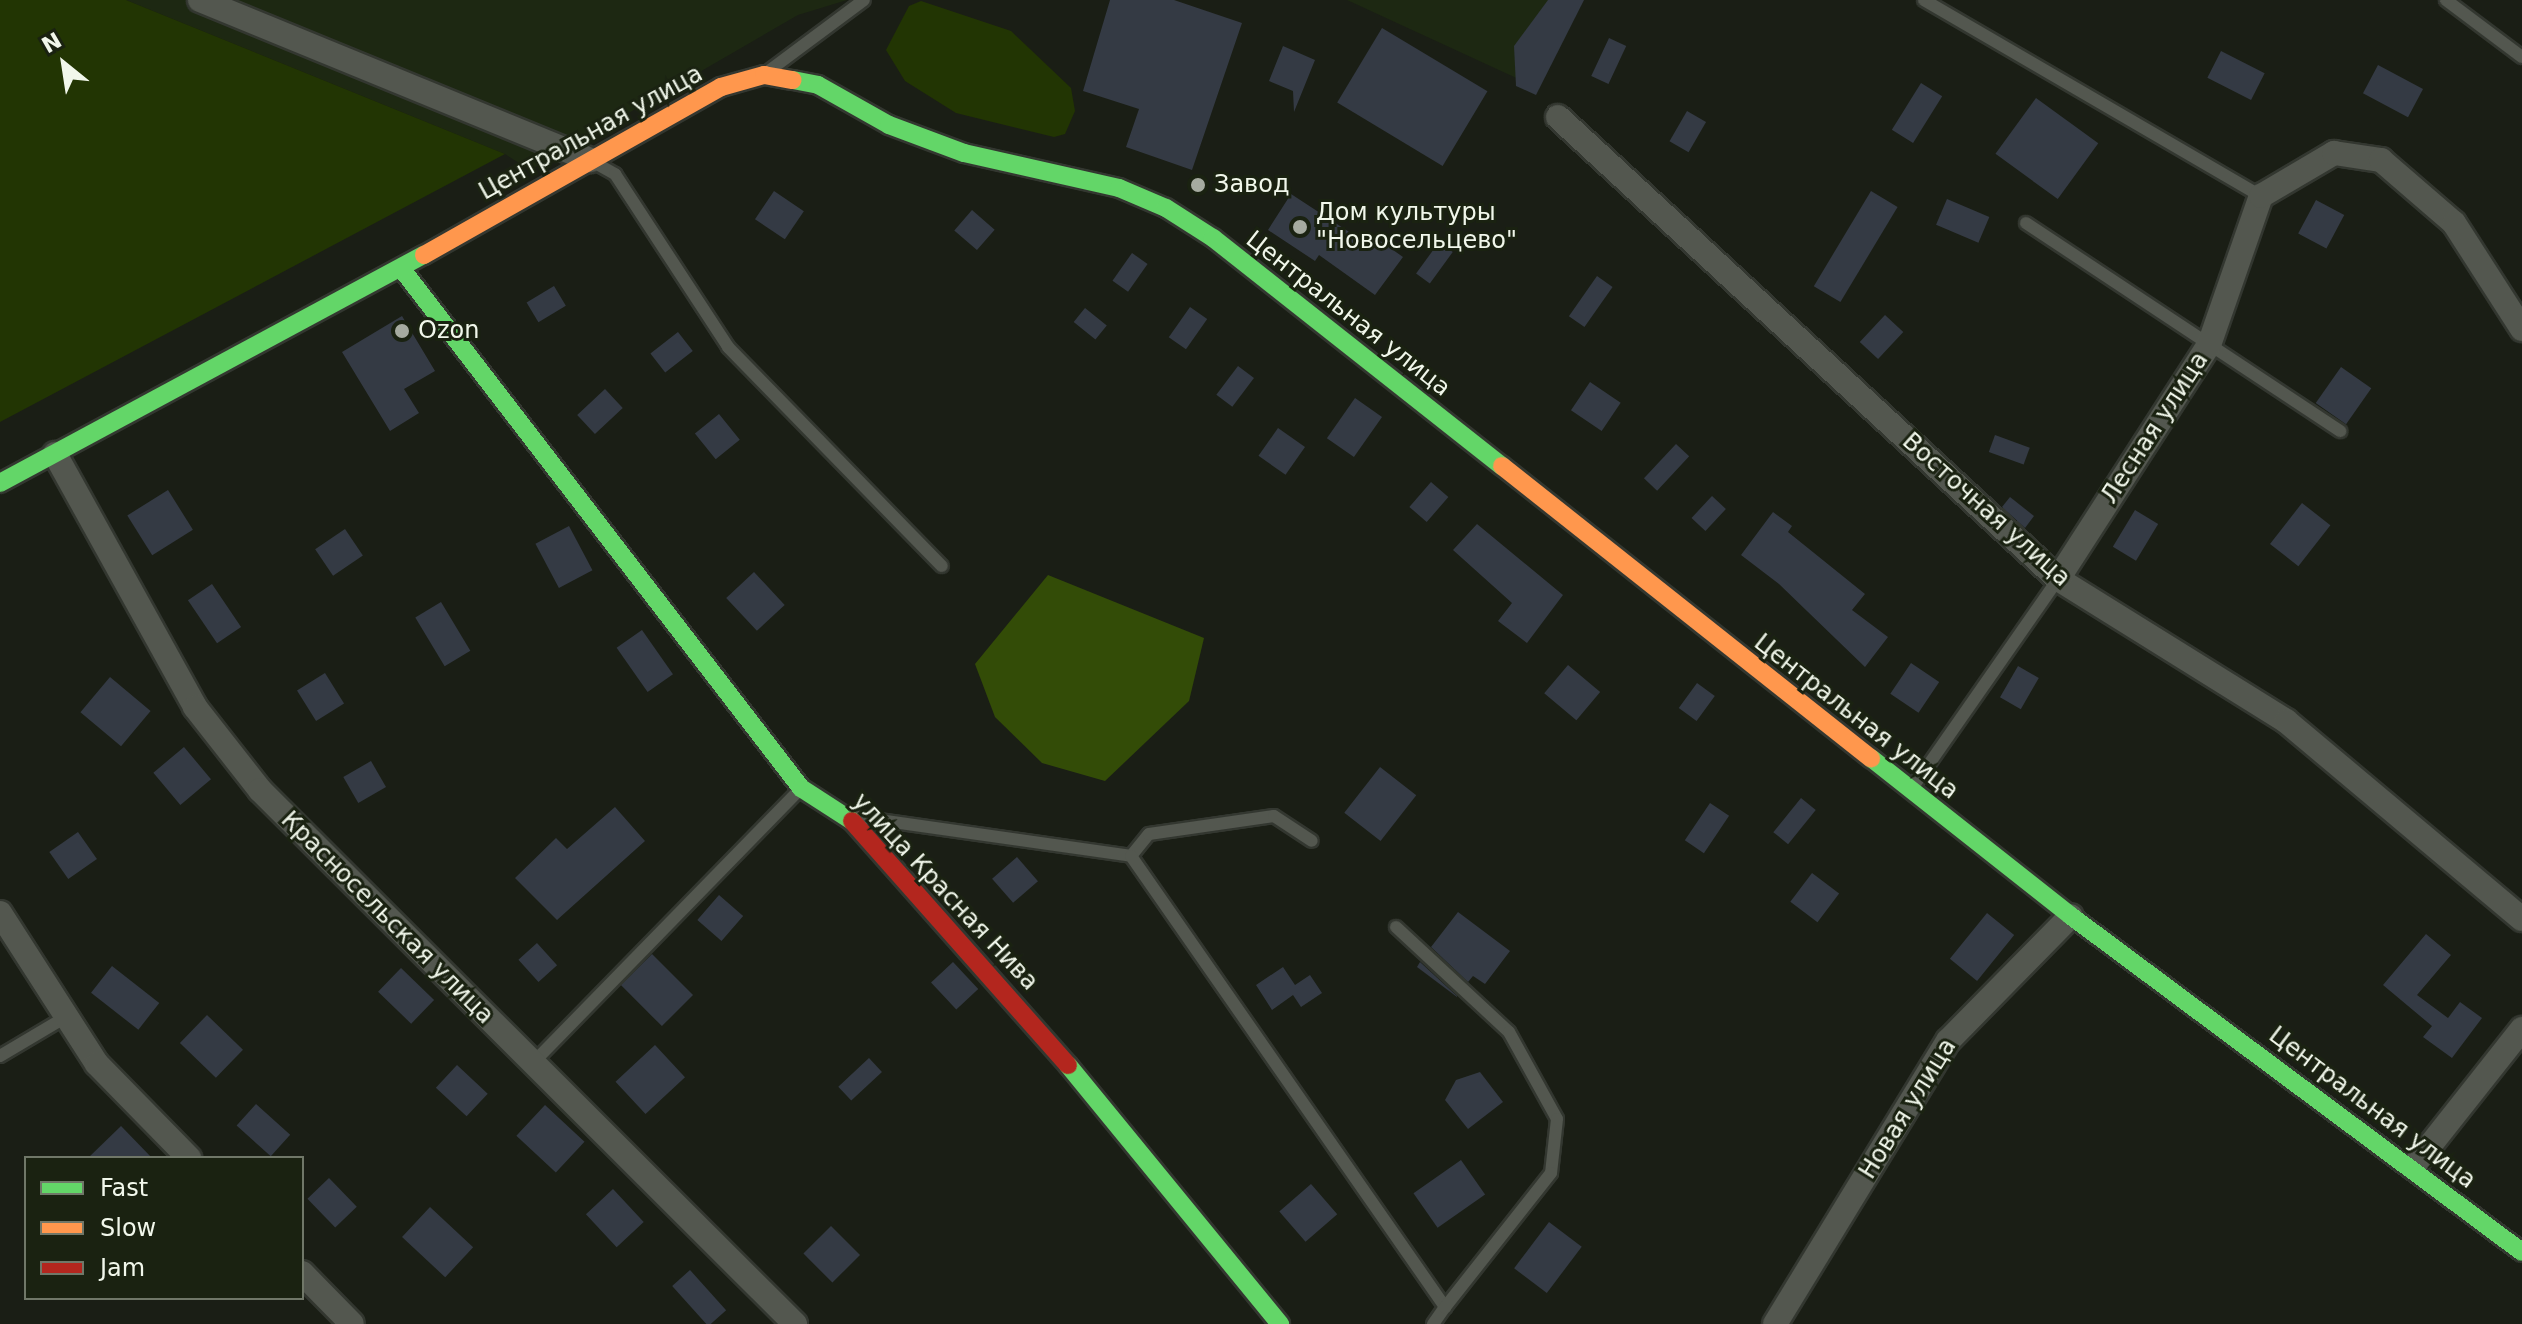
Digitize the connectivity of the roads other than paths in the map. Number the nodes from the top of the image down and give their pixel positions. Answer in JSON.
{"nodes":[{"id":1,"x":200,"y":0,"type":"edge"},
{"id":2,"x":864,"y":0,"type":"edge"},
{"id":3,"x":1924,"y":0,"type":"edge"},
{"id":4,"x":2446,"y":0,"type":"edge"},
{"id":5,"x":2522,"y":57,"type":"edge"},
{"id":6,"x":764,"y":75,"type":"junction"},
{"id":7,"x":1558,"y":117,"type":"dead end"},
{"id":8,"x":591,"y":160,"type":"junction"},
{"id":9,"x":2261,"y":196,"type":"junction"},
{"id":10,"x":2026,"y":223,"type":"dead end"},
{"id":11,"x":401,"y":268,"type":"junction"},
{"id":12,"x":2522,"y":329,"type":"edge"},
{"id":13,"x":2209,"y":345,"type":"junction"},
{"id":14,"x":2340,"y":431,"type":"dead end"},
{"id":15,"x":55,"y":454,"type":"junction"},
{"id":16,"x":0,"y":483,"type":"edge"},
{"id":17,"x":942,"y":566,"type":"dead end"},
{"id":18,"x":2058,"y":579,"type":"junction"},
{"id":19,"x":801,"y":788,"type":"junction"},
{"id":20,"x":1910,"y":790,"type":"junction"},
{"id":21,"x":847,"y":816,"type":"junction"},
{"id":22,"x":1312,"y":841,"type":"dead end"},
{"id":23,"x":1131,"y":856,"type":"junction"},
{"id":24,"x":0,"y":913,"type":"edge"},
{"id":25,"x":2071,"y":916,"type":"junction"},
{"id":26,"x":2522,"y":919,"type":"edge"},
{"id":27,"x":1396,"y":927,"type":"dead end"},
{"id":28,"x":64,"y":1018,"type":"junction"},
{"id":29,"x":2522,"y":1029,"type":"edge"},
{"id":30,"x":0,"y":1056,"type":"edge"},
{"id":31,"x":531,"y":1065,"type":"junction"},
{"id":32,"x":187,"y":1156,"type":"edge"},
{"id":33,"x":2413,"y":1167,"type":"junction"},
{"id":34,"x":2522,"y":1252,"type":"edge"},
{"id":35,"x":304,"y":1275,"type":"edge"},
{"id":36,"x":1445,"y":1307,"type":"junction"},
{"id":37,"x":352,"y":1324,"type":"edge"},
{"id":38,"x":795,"y":1324,"type":"edge"},
{"id":39,"x":1280,"y":1324,"type":"edge"},
{"id":40,"x":1433,"y":1324,"type":"edge"},
{"id":41,"x":1775,"y":1324,"type":"edge"}],
"edges":[{"from":1,"to":8,"type":"street"},
{"from":2,"to":6,"type":"lane"},
{"from":3,"to":9,"type":"lane"},
{"from":4,"to":5,"type":"lane"},
{"from":6,"to":8,"type":"street","name":"Центральная улица"},
{"from":6,"to":20,"type":"street","name":"Центральная улица"},
{"from":7,"to":18,"type":"street","name":"Восточная улица"},
{"from":8,"to":11,"type":"street","name":"Центральная улица"},
{"from":8,"to":17,"type":"lane"},
{"from":9,"to":12,"type":"street"},
{"from":9,"to":13,"type":"street","name":"Лесная улица"},
{"from":10,"to":13,"type":"lane"},
{"from":11,"to":15,"type":"street","name":"Центральная улица"},
{"from":11,"to":19,"type":"street","name":"улица Красная Нива"},
{"from":13,"to":14,"type":"lane"},
{"from":13,"to":18,"type":"street","name":"Лесная улица"},
{"from":15,"to":16,"type":"street","name":"Центральная улица"},
{"from":15,"to":31,"type":"street","name":"Красносельская улица"},
{"from":18,"to":20,"type":"lane"},
{"from":18,"to":26,"type":"street","name":"Восточная улица"},
{"from":19,"to":21,"type":"street","name":"улица Красная Нива"},
{"from":19,"to":31,"type":"lane"},
{"from":20,"to":25,"type":"street","name":"Центральная улица"},
{"from":21,"to":23,"type":"lane"},
{"from":21,"to":39,"type":"street","name":"улица Красная Нива"},
{"from":22,"to":23,"type":"lane"},
{"from":23,"to":36,"type":"lane"},
{"from":24,"to":28,"type":"street"},
{"from":25,"to":33,"type":"street","name":"Центральная улица"},
{"from":25,"to":41,"type":"street","name":"Новая улица"},
{"from":27,"to":36,"type":"lane"},
{"from":28,"to":30,"type":"lane"},
{"from":28,"to":32,"type":"street"},
{"from":29,"to":33,"type":"street"},
{"from":31,"to":38,"type":"street","name":"Красносельская улица"},
{"from":33,"to":34,"type":"street","name":"Центральная улица"},
{"from":35,"to":37,"type":"street"},
{"from":36,"to":40,"type":"lane"}]}
